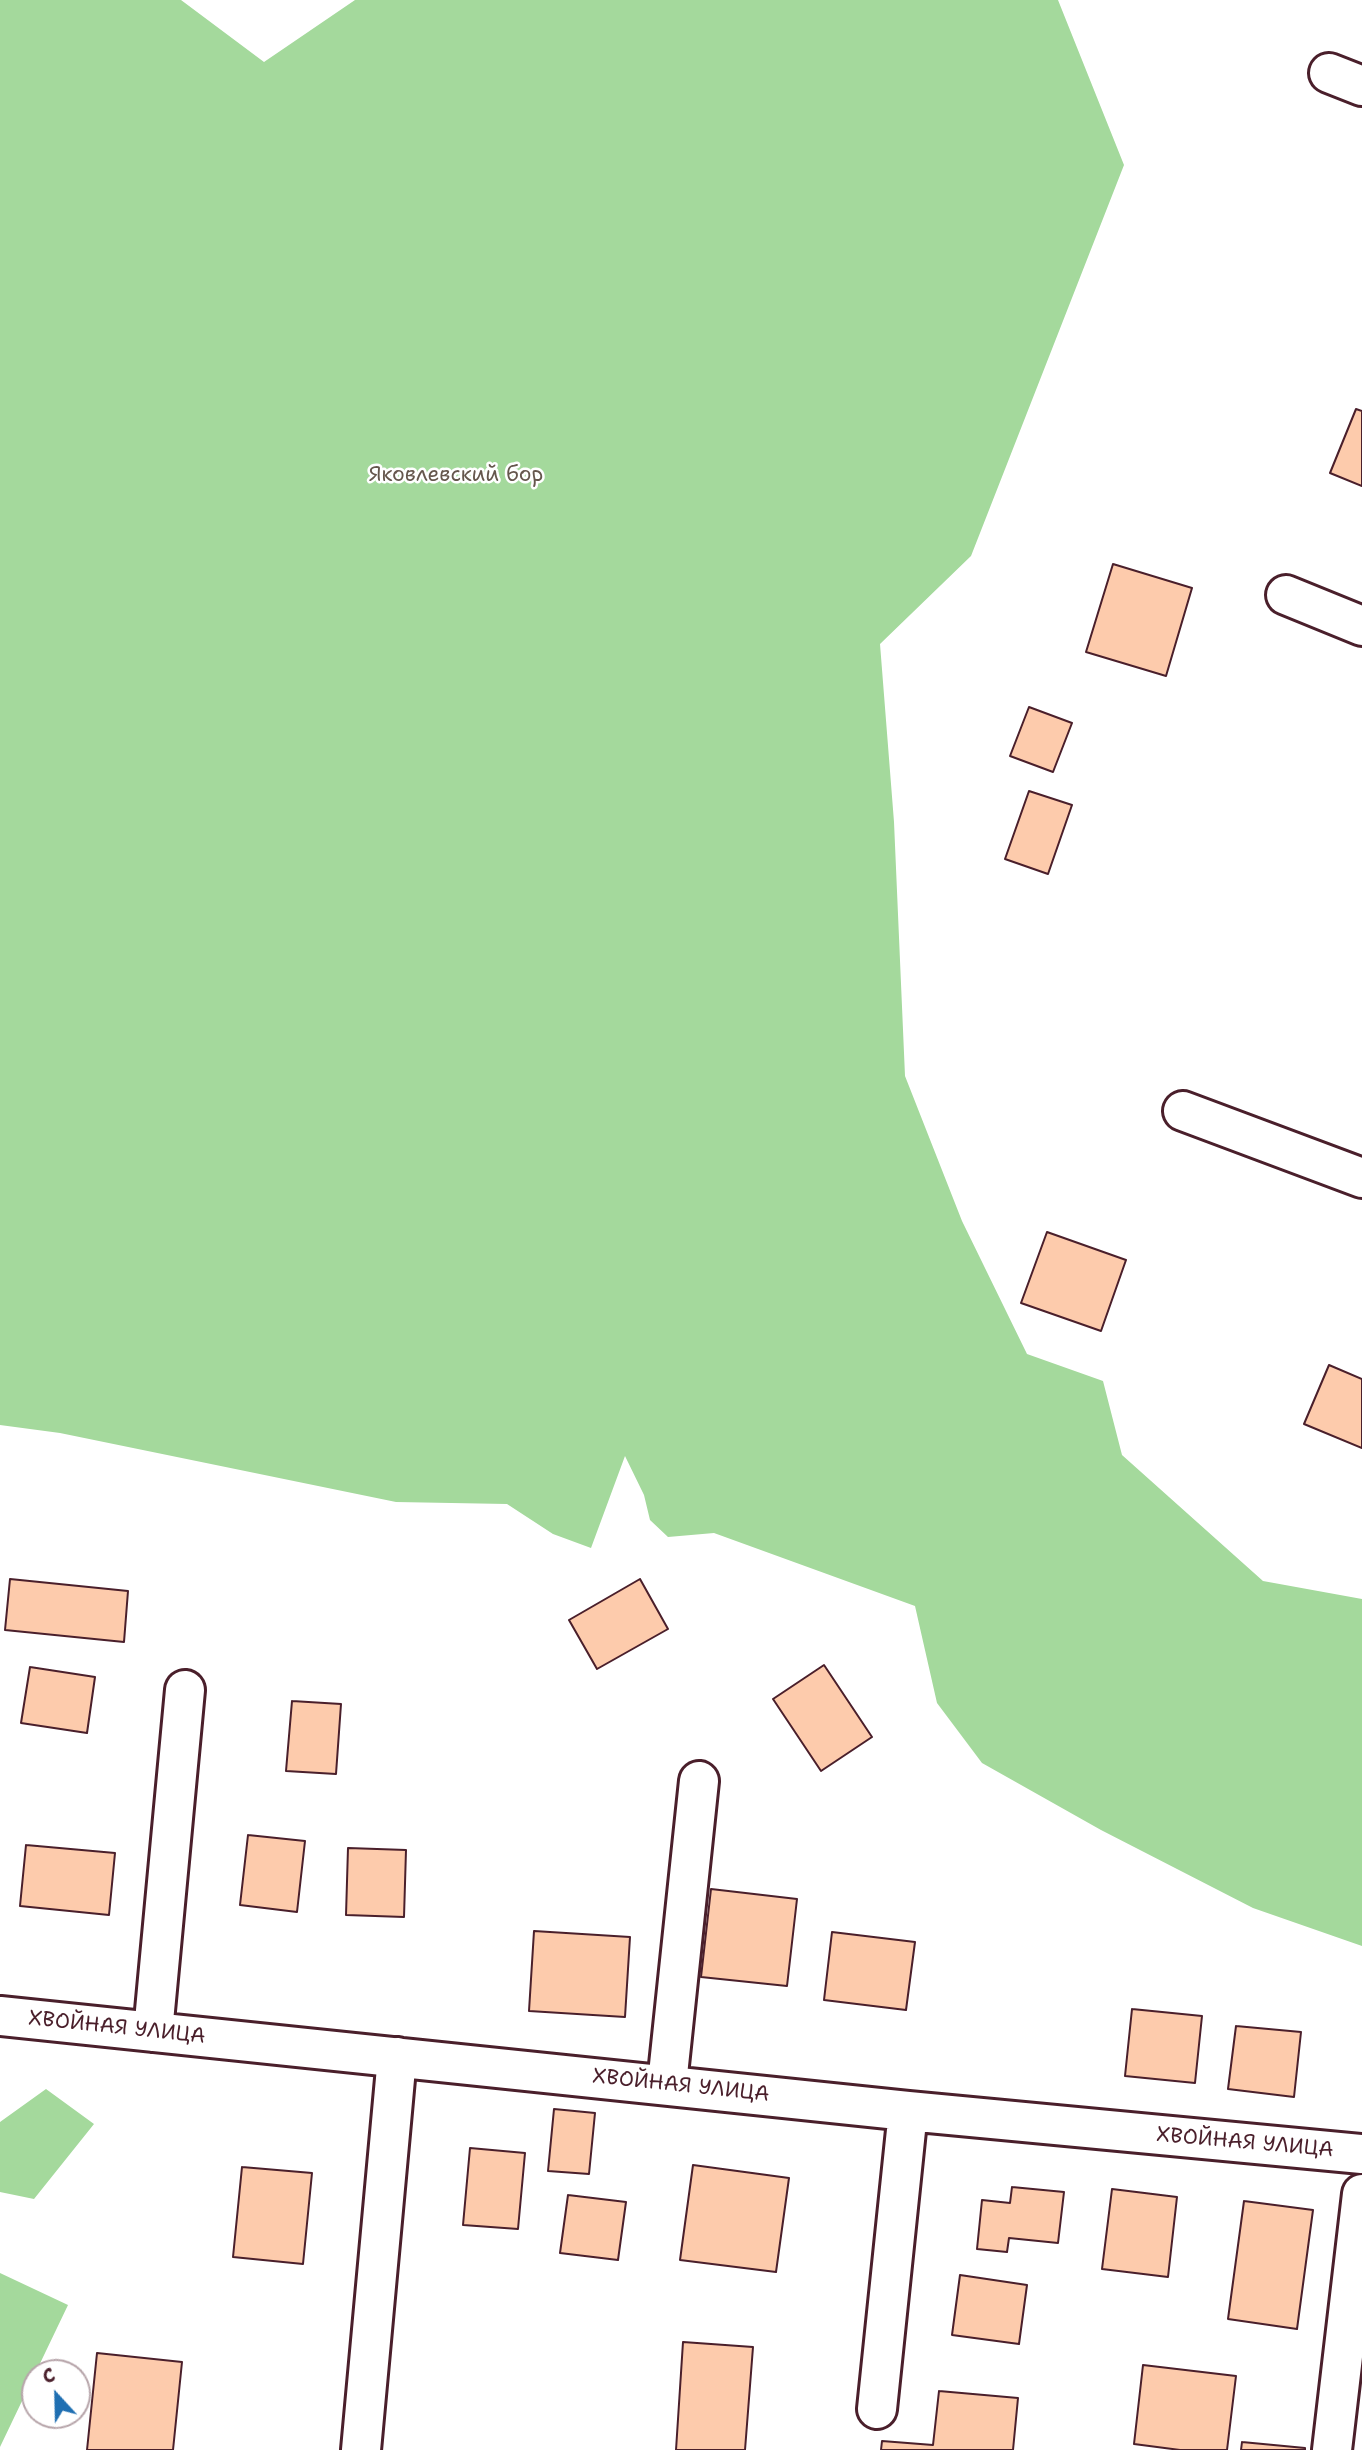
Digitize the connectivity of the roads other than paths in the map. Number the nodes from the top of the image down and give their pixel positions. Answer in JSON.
{"nodes":[{"id":1,"x":1286,"y":595,"type":"dead end"},
{"id":2,"x":1362,"y":626,"type":"edge"},
{"id":3,"x":1182,"y":1111,"type":"dead end"},
{"id":4,"x":1362,"y":1178,"type":"edge"},
{"id":5,"x":185,"y":1690,"type":"dead end"},
{"id":6,"x":699,"y":1781,"type":"dead end"},
{"id":7,"x":0,"y":2016,"type":"edge"},
{"id":8,"x":153,"y":2032,"type":"junction"},
{"id":9,"x":397,"y":2057,"type":"junction"},
{"id":10,"x":667,"y":2084,"type":"junction"},
{"id":11,"x":908,"y":2111,"type":"junction"},
{"id":12,"x":1362,"y":2154,"type":"edge"},
{"id":13,"x":1362,"y":2194,"type":"edge"},
{"id":14,"x":877,"y":2409,"type":"dead end"},
{"id":15,"x":361,"y":2450,"type":"edge"},
{"id":16,"x":1332,"y":2450,"type":"edge"}],
"edges":[{"from":1,"to":2,"type":"street"},
{"from":3,"to":4,"type":"street"},
{"from":5,"to":8,"type":"street"},
{"from":6,"to":10,"type":"street"},
{"from":7,"to":8,"type":"street","name":"ХВОЙНАЯ УЛИЦА"},
{"from":8,"to":9,"type":"street","name":"ХВОЙНАЯ УЛИЦА"},
{"from":9,"to":10,"type":"street","name":"ХВОЙНАЯ УЛИЦА"},
{"from":9,"to":15,"type":"street"},
{"from":10,"to":11,"type":"street","name":"ХВОЙНАЯ УЛИЦА"},
{"from":11,"to":12,"type":"street","name":"ХВОЙНАЯ УЛИЦА"},
{"from":11,"to":14,"type":"street"},
{"from":13,"to":16,"type":"street"}]}
